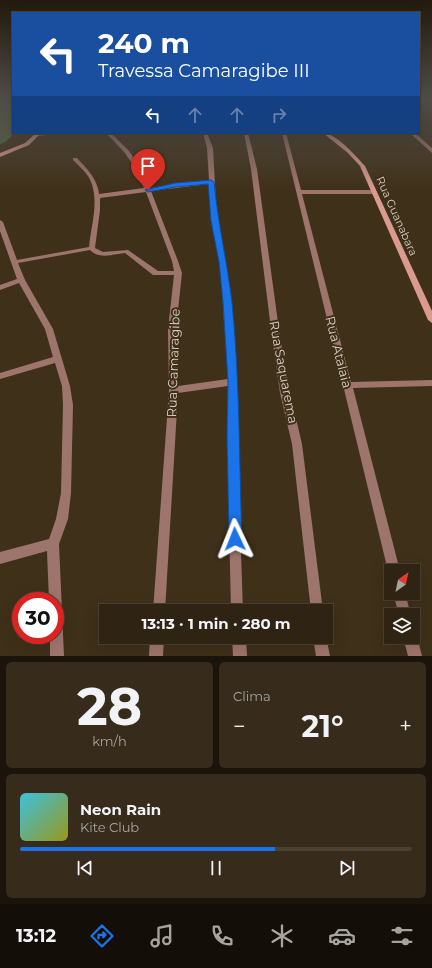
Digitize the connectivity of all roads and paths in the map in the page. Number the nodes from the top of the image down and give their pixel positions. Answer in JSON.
{"nodes":[{"id":1,"x":38,"y":134,"type":"edge"},
{"id":2,"x":109,"y":134,"type":"edge"},
{"id":3,"x":205,"y":134,"type":"edge"},
{"id":4,"x":246,"y":134,"type":"edge"},
{"id":5,"x":284,"y":134,"type":"edge"},
{"id":6,"x":326,"y":134,"type":"edge"},
{"id":7,"x":413,"y":134,"type":"edge"},
{"id":8,"x":432,"y":151,"type":"edge"},
{"id":9,"x":0,"y":155,"type":"edge"},
{"id":10,"x":75,"y":159,"type":"dead end"},
{"id":11,"x":211,"y":182,"type":"junction"},
{"id":12,"x":148,"y":190,"type":"junction"},
{"id":13,"x":300,"y":192,"type":"junction"},
{"id":14,"x":374,"y":192,"type":"junction"},
{"id":15,"x":98,"y":196,"type":"junction"},
{"id":16,"x":0,"y":222,"type":"edge"},
{"id":17,"x":92,"y":248,"type":"junction"},
{"id":18,"x":15,"y":262,"type":"junction"},
{"id":19,"x":178,"y":273,"type":"junction"},
{"id":20,"x":21,"y":280,"type":"junction"},
{"id":21,"x":0,"y":288,"type":"edge"},
{"id":22,"x":432,"y":320,"type":"edge"},
{"id":23,"x":58,"y":359,"type":"junction"},
{"id":24,"x":0,"y":376,"type":"edge"},
{"id":25,"x":233,"y":382,"type":"junction"},
{"id":26,"x":432,"y":383,"type":"edge"},
{"id":27,"x":348,"y":385,"type":"junction"},
{"id":28,"x":174,"y":390,"type":"junction"},
{"id":29,"x":53,"y":544,"type":"junction"},
{"id":30,"x":0,"y":558,"type":"edge"},
{"id":31,"x":392,"y":564,"type":"edge"},
{"id":32,"x":159,"y":604,"type":"edge"},
{"id":33,"x":237,"y":604,"type":"edge"},
{"id":34,"x":316,"y":604,"type":"edge"},
{"id":35,"x":157,"y":644,"type":"edge"},
{"id":36,"x":239,"y":644,"type":"edge"},
{"id":37,"x":321,"y":644,"type":"edge"},
{"id":38,"x":412,"y":644,"type":"edge"},
{"id":39,"x":57,"y":656,"type":"edge"},
{"id":40,"x":156,"y":656,"type":"edge"},
{"id":41,"x":240,"y":656,"type":"edge"},
{"id":42,"x":323,"y":656,"type":"edge"},
{"id":43,"x":415,"y":656,"type":"edge"}],
"edges":[{"from":1,"to":9,"type":"street"},
{"from":2,"to":12,"type":"street","name":"Rua Camaragibe"},
{"from":3,"to":11,"type":"street"},
{"from":4,"to":34,"type":"street","name":"Rua Saquarema"},
{"from":5,"to":13,"type":"street","name":"Rua Atalaia"},
{"from":6,"to":14,"type":"street","name":"Rua Guanabara"},
{"from":7,"to":8,"type":"street"},
{"from":10,"to":15,"type":"street"},
{"from":11,"to":12,"type":"street"},
{"from":11,"to":25,"type":"street"},
{"from":12,"to":15,"type":"street"},
{"from":12,"to":19,"type":"street","name":"Rua Camaragibe"},
{"from":13,"to":14,"type":"street"},
{"from":13,"to":27,"type":"street","name":"Rua Atalaia"},
{"from":14,"to":22,"type":"street","name":"Rua Guanabara"},
{"from":15,"to":17,"type":"street"},
{"from":16,"to":18,"type":"street"},
{"from":17,"to":18,"type":"street"},
{"from":17,"to":19,"type":"street"},
{"from":18,"to":20,"type":"street"},
{"from":19,"to":28,"type":"street","name":"Rua Camaragibe"},
{"from":20,"to":21,"type":"street"},
{"from":20,"to":23,"type":"street"},
{"from":23,"to":24,"type":"street"},
{"from":23,"to":29,"type":"street"},
{"from":25,"to":28,"type":"street"},
{"from":25,"to":33,"type":"street"},
{"from":26,"to":27,"type":"street"},
{"from":27,"to":31,"type":"street","name":"Rua Atalaia"},
{"from":28,"to":32,"type":"street","name":"Rua Camaragibe"},
{"from":29,"to":30,"type":"street"},
{"from":29,"to":39,"type":"street"},
{"from":35,"to":40,"type":"street"},
{"from":36,"to":41,"type":"street"},
{"from":37,"to":42,"type":"street"},
{"from":38,"to":43,"type":"street"}]}
